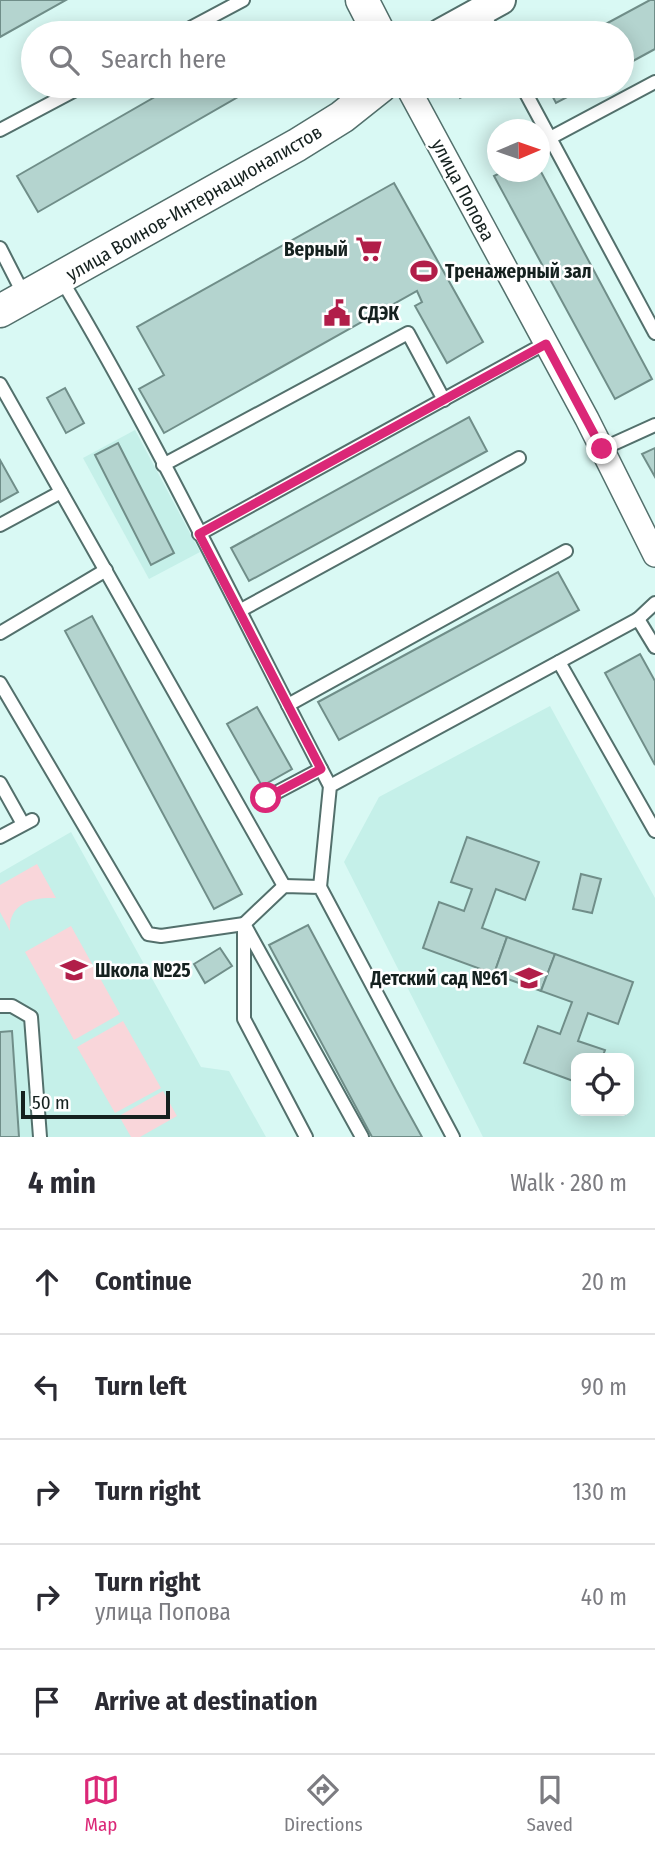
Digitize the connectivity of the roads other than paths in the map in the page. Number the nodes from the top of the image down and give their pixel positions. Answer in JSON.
{"nodes":[{"id":1,"x":243,"y":0,"type":"edge"},
{"id":2,"x":362,"y":0,"type":"edge"},
{"id":3,"x":492,"y":15,"type":"edge"},
{"id":4,"x":204,"y":21,"type":"edge"},
{"id":5,"x":373,"y":21,"type":"edge"},
{"id":6,"x":475,"y":21,"type":"edge"},
{"id":7,"x":655,"y":82,"type":"edge"},
{"id":8,"x":634,"y":93,"type":"edge"},
{"id":9,"x":60,"y":98,"type":"edge"},
{"id":10,"x":366,"y":98,"type":"edge"},
{"id":11,"x":413,"y":98,"type":"edge"},
{"id":12,"x":528,"y":98,"type":"edge"},
{"id":13,"x":625,"y":98,"type":"edge"},
{"id":14,"x":540,"y":119,"type":"edge"},
{"id":15,"x":0,"y":130,"type":"edge"},
{"id":16,"x":550,"y":138,"type":"joint"},
{"id":17,"x":0,"y":247,"type":"edge"},
{"id":18,"x":61,"y":279,"type":"junction"},
{"id":19,"x":13,"y":304,"type":"edge"},
{"id":20,"x":655,"y":332,"type":"edge"},
{"id":21,"x":546,"y":344,"type":"junction"},
{"id":22,"x":0,"y":384,"type":"edge"},
{"id":23,"x":444,"y":400,"type":"junction"},
{"id":24,"x":655,"y":425,"type":"edge"},
{"id":25,"x":602,"y":449,"type":"junction"},
{"id":26,"x":519,"y":458,"type":"dead end"},
{"id":27,"x":163,"y":465,"type":"junction"},
{"id":28,"x":61,"y":492,"type":"junction"},
{"id":29,"x":0,"y":526,"type":"edge"},
{"id":30,"x":199,"y":534,"type":"junction"},
{"id":31,"x":566,"y":551,"type":"dead end"},
{"id":32,"x":655,"y":555,"type":"edge"},
{"id":33,"x":106,"y":570,"type":"junction"},
{"id":34,"x":655,"y":603,"type":"edge"},
{"id":35,"x":241,"y":610,"type":"junction"},
{"id":36,"x":638,"y":619,"type":"junction"},
{"id":37,"x":0,"y":633,"type":"edge"},
{"id":38,"x":655,"y":647,"type":"edge"},
{"id":39,"x":559,"y":662,"type":"junction"},
{"id":40,"x":0,"y":683,"type":"edge"},
{"id":41,"x":288,"y":705,"type":"junction"},
{"id":42,"x":321,"y":769,"type":"junction"},
{"id":43,"x":0,"y":783,"type":"edge"},
{"id":44,"x":330,"y":786,"type":"junction"},
{"id":45,"x":266,"y":798,"type":"dead end"},
{"id":46,"x":655,"y":831,"type":"edge"},
{"id":47,"x":0,"y":837,"type":"edge"},
{"id":48,"x":284,"y":886,"type":"junction"},
{"id":49,"x":320,"y":887,"type":"junction"},
{"id":50,"x":244,"y":924,"type":"junction"},
{"id":51,"x":0,"y":1006,"type":"edge"},
{"id":52,"x":40,"y":1137,"type":"edge"},
{"id":53,"x":306,"y":1137,"type":"edge"},
{"id":54,"x":362,"y":1137,"type":"edge"},
{"id":55,"x":453,"y":1137,"type":"edge"}],
"edges":[{"from":1,"to":4,"type":"lane"},
{"from":2,"to":5,"type":"main road"},
{"from":3,"to":6,"type":"street"},
{"from":7,"to":8,"type":"lane"},
{"from":9,"to":15,"type":"lane"},
{"from":10,"to":18,"type":"main road","name":"улица Воинов-Интернационалистов"},
{"from":11,"to":21,"type":"street","name":"улица Попова"},
{"from":12,"to":14,"type":"lane"},
{"from":13,"to":16,"type":"lane"},
{"from":16,"to":20,"type":"lane"},
{"from":17,"to":19,"type":"lane"},
{"from":18,"to":19,"type":"main road","name":"улица Воинов-Интернационалистов"},
{"from":18,"to":27,"type":"lane"},
{"from":21,"to":23,"type":"lane"},
{"from":21,"to":25,"type":"street","name":"улица Попова"},
{"from":22,"to":28,"type":"lane"},
{"from":23,"to":27,"type":"lane"},
{"from":23,"to":30,"type":"lane"},
{"from":24,"to":25,"type":"lane"},
{"from":25,"to":32,"type":"street","name":"улица Попова"},
{"from":26,"to":35,"type":"lane"},
{"from":27,"to":30,"type":"lane"},
{"from":28,"to":29,"type":"lane"},
{"from":28,"to":33,"type":"lane"},
{"from":30,"to":35,"type":"lane"},
{"from":31,"to":41,"type":"lane"},
{"from":33,"to":37,"type":"lane"},
{"from":33,"to":48,"type":"lane"},
{"from":34,"to":36,"type":"lane"},
{"from":35,"to":41,"type":"lane"},
{"from":36,"to":38,"type":"lane"},
{"from":36,"to":39,"type":"lane"},
{"from":39,"to":44,"type":"lane"},
{"from":39,"to":46,"type":"lane"},
{"from":40,"to":50,"type":"lane"},
{"from":41,"to":42,"type":"lane"},
{"from":42,"to":44,"type":"lane"},
{"from":42,"to":45,"type":"lane"},
{"from":43,"to":47,"type":"lane"},
{"from":44,"to":49,"type":"lane"},
{"from":48,"to":49,"type":"lane"},
{"from":48,"to":50,"type":"lane"},
{"from":49,"to":55,"type":"lane"},
{"from":50,"to":53,"type":"lane"},
{"from":50,"to":54,"type":"lane"},
{"from":51,"to":52,"type":"lane"}]}
